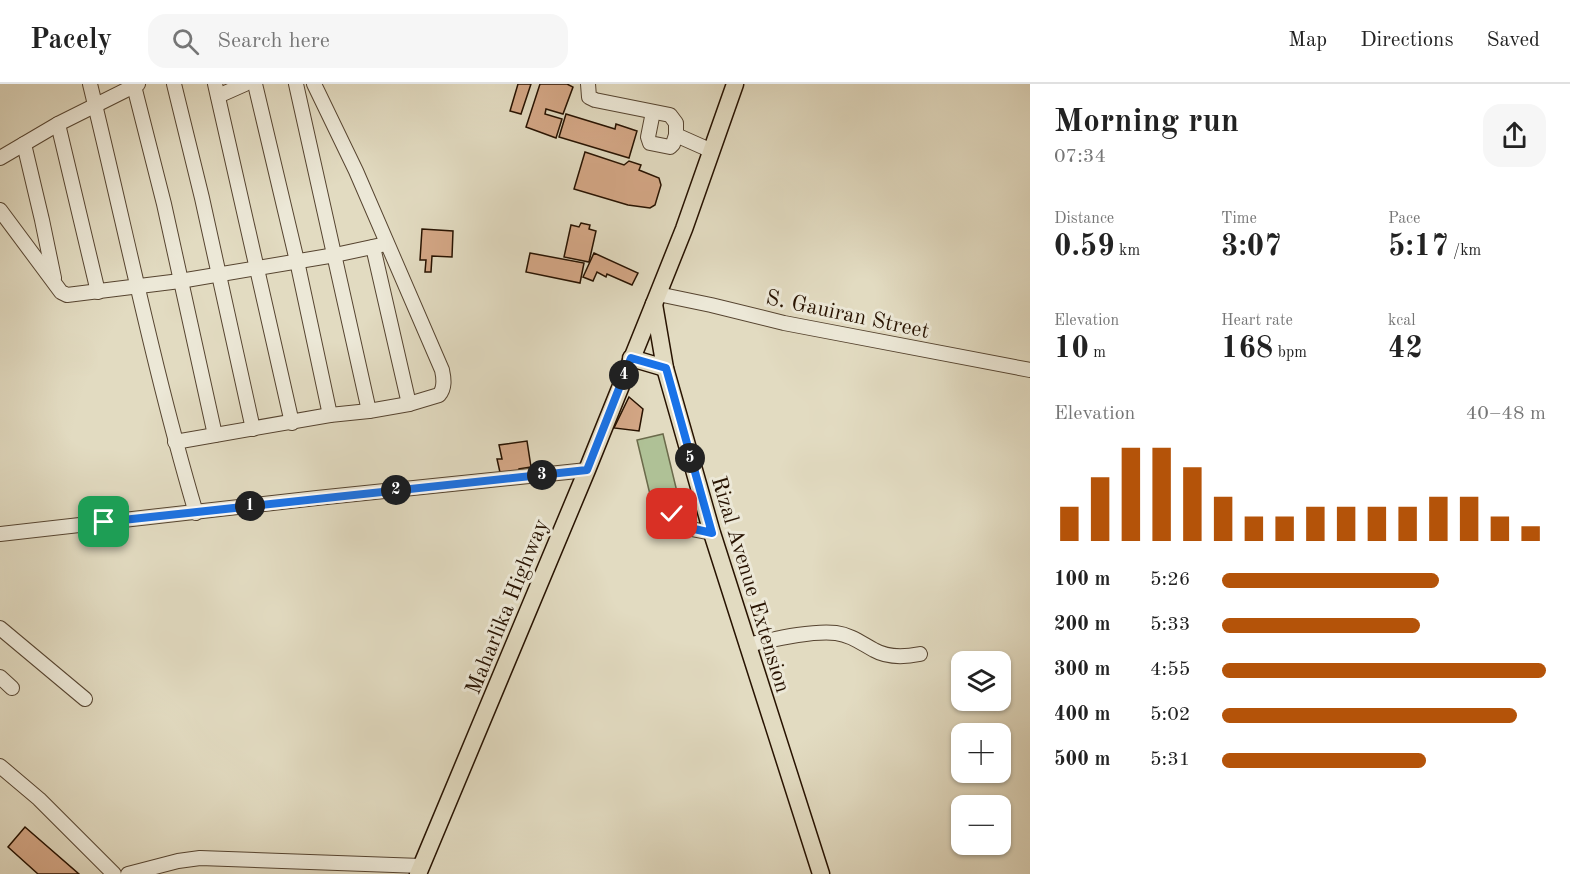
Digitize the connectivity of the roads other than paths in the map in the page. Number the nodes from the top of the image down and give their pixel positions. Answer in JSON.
{"nodes":[{"id":1,"x":90,"y":84,"type":"edge"},
{"id":2,"x":174,"y":84,"type":"edge"},
{"id":3,"x":245,"y":84,"type":"edge"},
{"id":4,"x":255,"y":84,"type":"edge"},
{"id":5,"x":296,"y":84,"type":"edge"},
{"id":6,"x":314,"y":84,"type":"edge"},
{"id":7,"x":588,"y":84,"type":"edge"},
{"id":8,"x":735,"y":84,"type":"edge"},
{"id":9,"x":136,"y":85,"type":"edge"},
{"id":10,"x":216,"y":90,"type":"edge"},
{"id":11,"x":95,"y":105,"type":"junction"},
{"id":12,"x":653,"y":112,"type":"junction"},
{"id":13,"x":58,"y":124,"type":"junction"},
{"id":14,"x":676,"y":135,"type":"junction"},
{"id":15,"x":24,"y":144,"type":"junction"},
{"id":16,"x":712,"y":152,"type":"junction"},
{"id":17,"x":0,"y":158,"type":"edge"},
{"id":18,"x":0,"y":210,"type":"edge"},
{"id":19,"x":380,"y":245,"type":"junction"},
{"id":20,"x":335,"y":255,"type":"junction"},
{"id":21,"x":297,"y":261,"type":"junction"},
{"id":22,"x":256,"y":267,"type":"junction"},
{"id":23,"x":218,"y":274,"type":"junction"},
{"id":24,"x":180,"y":281,"type":"junction"},
{"id":25,"x":55,"y":283,"type":"junction"},
{"id":26,"x":138,"y":287,"type":"junction"},
{"id":27,"x":98,"y":292,"type":"junction"},
{"id":28,"x":656,"y":299,"type":"junction"},
{"id":29,"x":631,"y":358,"type":"junction"},
{"id":30,"x":666,"y":368,"type":"junction"},
{"id":31,"x":1030,"y":370,"type":"edge"},
{"id":32,"x":409,"y":404,"type":"junction"},
{"id":33,"x":369,"y":411,"type":"junction"},
{"id":34,"x":330,"y":415,"type":"junction"},
{"id":35,"x":292,"y":423,"type":"junction"},
{"id":36,"x":253,"y":429,"type":"junction"},
{"id":37,"x":215,"y":435,"type":"junction"},
{"id":38,"x":175,"y":442,"type":"junction"},
{"id":39,"x":587,"y":470,"type":"junction"},
{"id":40,"x":196,"y":513,"type":"junction"},
{"id":41,"x":672,"y":514,"type":"dead end"},
{"id":42,"x":712,"y":533,"type":"junction"},
{"id":43,"x":0,"y":534,"type":"edge"},
{"id":44,"x":0,"y":628,"type":"edge"},
{"id":45,"x":747,"y":645,"type":"junction"},
{"id":46,"x":920,"y":654,"type":"dead end"},
{"id":47,"x":0,"y":677,"type":"edge"},
{"id":48,"x":12,"y":688,"type":"dead end"},
{"id":49,"x":85,"y":699,"type":"dead end"},
{"id":50,"x":0,"y":766,"type":"edge"},
{"id":51,"x":420,"y":870,"type":"edge"},
{"id":52,"x":114,"y":874,"type":"edge"},
{"id":53,"x":128,"y":874,"type":"edge"},
{"id":54,"x":821,"y":874,"type":"edge"}],
"edges":[{"from":1,"to":11,"type":"street"},
{"from":2,"to":23,"type":"street"},
{"from":3,"to":10,"type":"street"},
{"from":4,"to":21,"type":"street"},
{"from":5,"to":20,"type":"street"},
{"from":6,"to":19,"type":"street"},
{"from":7,"to":12,"type":"street"},
{"from":8,"to":16,"type":"main road","name":"Maharlika Highway"},
{"from":9,"to":11,"type":"street"},
{"from":9,"to":24,"type":"street"},
{"from":10,"to":22,"type":"street"},
{"from":11,"to":13,"type":"street"},
{"from":11,"to":26,"type":"street"},
{"from":12,"to":14,"type":"street"},
{"from":12,"to":14,"type":"street"},
{"from":13,"to":15,"type":"street"},
{"from":13,"to":27,"type":"street"},
{"from":14,"to":16,"type":"street"},
{"from":15,"to":17,"type":"street"},
{"from":15,"to":25,"type":"street"},
{"from":16,"to":28,"type":"main road","name":"Maharlika Highway"},
{"from":18,"to":25,"type":"street"},
{"from":19,"to":20,"type":"street"},
{"from":19,"to":32,"type":"street"},
{"from":19,"to":32,"type":"street"},
{"from":20,"to":21,"type":"street"},
{"from":20,"to":33,"type":"street"},
{"from":21,"to":22,"type":"street"},
{"from":21,"to":34,"type":"street"},
{"from":22,"to":23,"type":"street"},
{"from":22,"to":35,"type":"street"},
{"from":23,"to":24,"type":"street"},
{"from":23,"to":36,"type":"street"},
{"from":24,"to":26,"type":"street"},
{"from":24,"to":37,"type":"street"},
{"from":25,"to":27,"type":"street"},
{"from":26,"to":27,"type":"street"},
{"from":26,"to":38,"type":"street"},
{"from":28,"to":29,"type":"main road","name":"Maharlika Highway"},
{"from":28,"to":30,"type":"main road","name":"Rizal Avenue Extension"},
{"from":28,"to":31,"type":"street","name":"S. Gauiran Street"},
{"from":29,"to":30,"type":"main road"},
{"from":29,"to":39,"type":"main road","name":"Maharlika Highway"},
{"from":30,"to":42,"type":"main road","name":"Rizal Avenue Extension"},
{"from":32,"to":33,"type":"street"},
{"from":33,"to":34,"type":"street"},
{"from":34,"to":35,"type":"street"},
{"from":35,"to":36,"type":"street"},
{"from":36,"to":37,"type":"street"},
{"from":37,"to":38,"type":"street"},
{"from":38,"to":40,"type":"street"},
{"from":39,"to":40,"type":"street"},
{"from":39,"to":51,"type":"main road","name":"Maharlika Highway"},
{"from":40,"to":43,"type":"street"},
{"from":41,"to":42,"type":"street"},
{"from":42,"to":45,"type":"main road","name":"Rizal Avenue Extension"},
{"from":44,"to":49,"type":"street"},
{"from":45,"to":46,"type":"street"},
{"from":45,"to":54,"type":"main road","name":"Rizal Avenue Extension"},
{"from":47,"to":48,"type":"street"},
{"from":50,"to":52,"type":"street"},
{"from":51,"to":53,"type":"street"}]}
